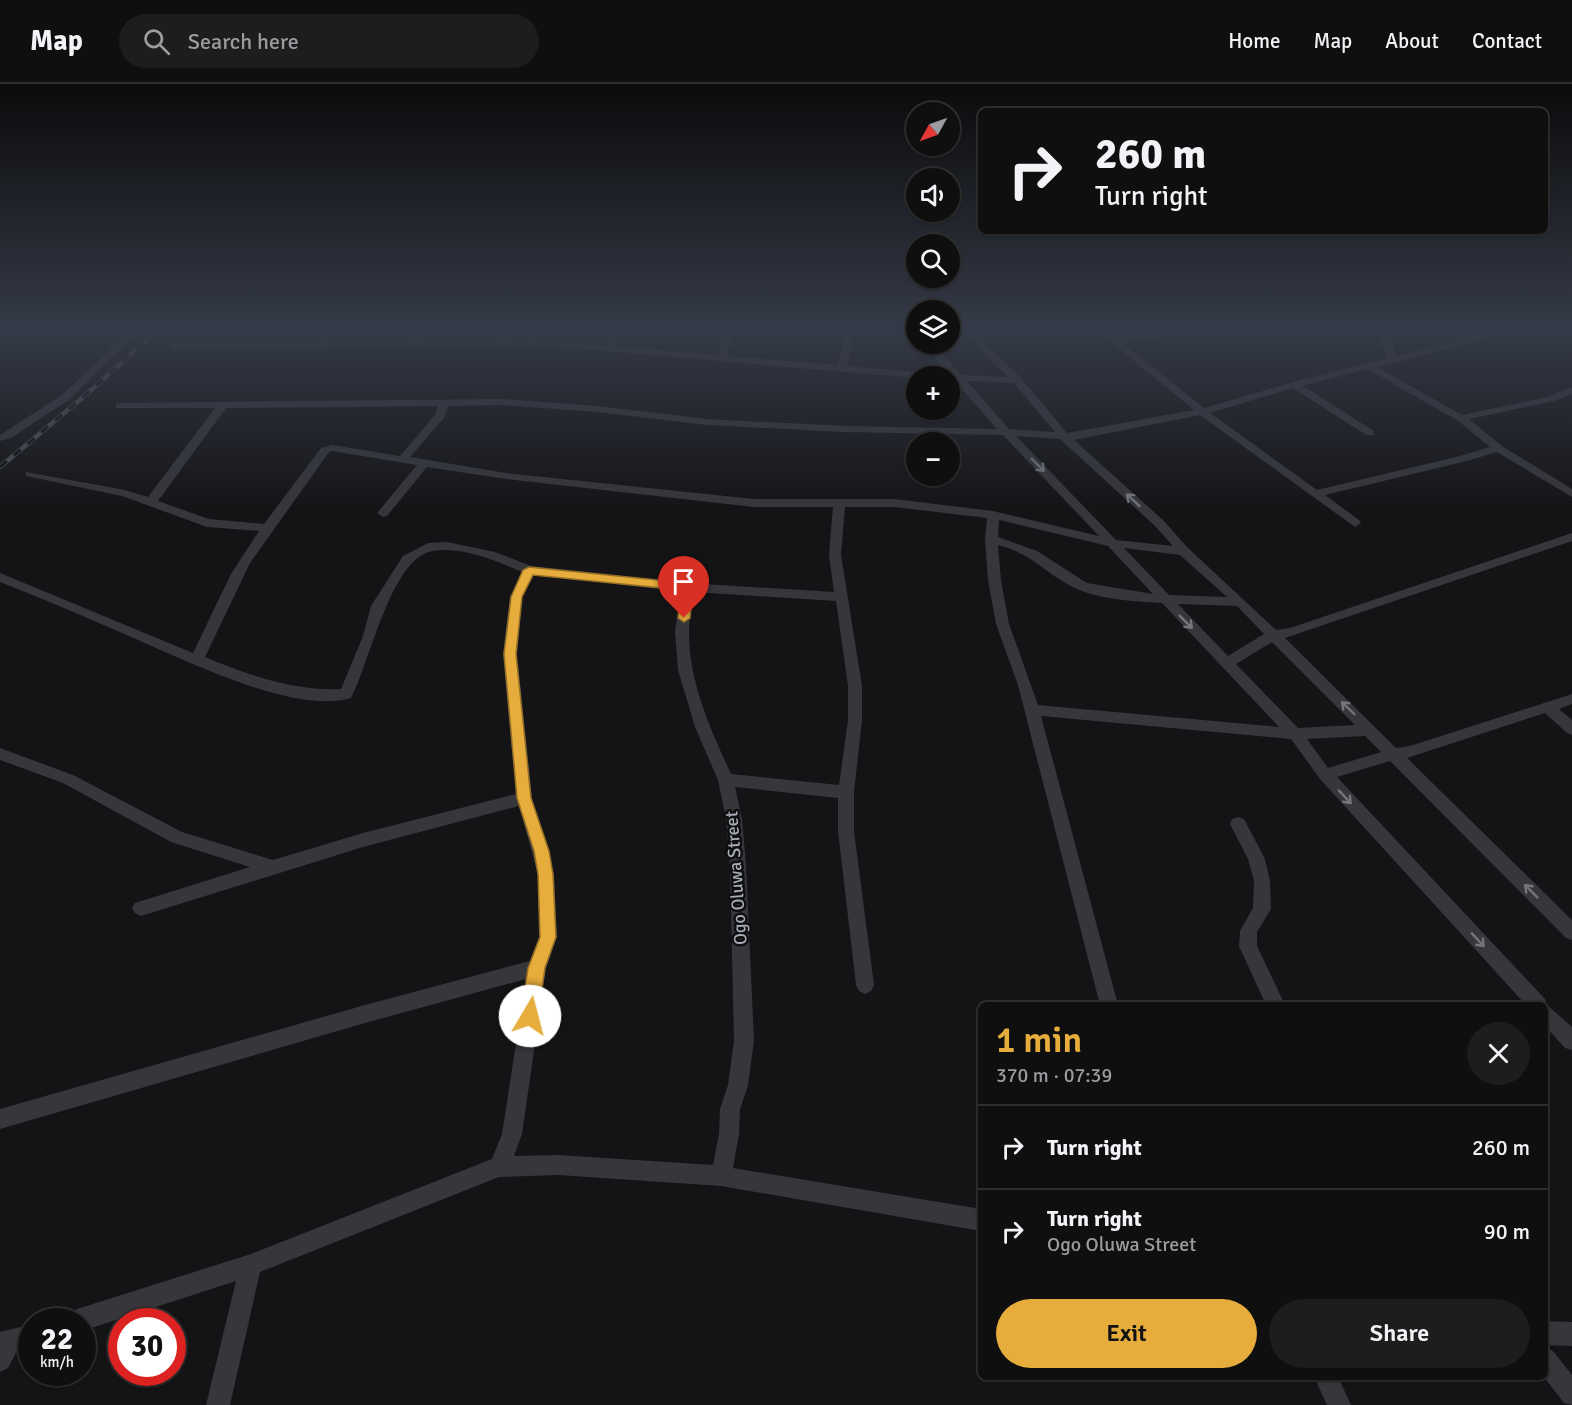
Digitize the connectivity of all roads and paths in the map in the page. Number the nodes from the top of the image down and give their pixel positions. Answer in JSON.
{"nodes":[{"id":1,"x":75,"y":389,"type":"edge"},
{"id":2,"x":964,"y":389,"type":"edge"},
{"id":3,"x":1024,"y":389,"type":"edge"},
{"id":4,"x":1173,"y":389,"type":"edge"},
{"id":5,"x":1282,"y":389,"type":"edge"},
{"id":6,"x":1301,"y":389,"type":"edge"},
{"id":7,"x":1409,"y":389,"type":"edge"},
{"id":8,"x":1572,"y":390,"type":"edge"},
{"id":9,"x":444,"y":402,"type":"junction"},
{"id":10,"x":224,"y":405,"type":"junction"},
{"id":11,"x":120,"y":406,"type":"dead end"},
{"id":12,"x":1202,"y":412,"type":"junction"},
{"id":13,"x":1461,"y":418,"type":"junction"},
{"id":14,"x":1006,"y":432,"type":"junction"},
{"id":15,"x":1370,"y":433,"type":"dead end"},
{"id":16,"x":1064,"y":437,"type":"junction"},
{"id":17,"x":0,"y":438,"type":"edge"},
{"id":18,"x":1498,"y":448,"type":"junction"},
{"id":19,"x":404,"y":458,"type":"junction"},
{"id":20,"x":425,"y":462,"type":"junction"},
{"id":21,"x":30,"y":474,"type":"dead end"},
{"id":22,"x":1316,"y":494,"type":"junction"},
{"id":23,"x":1572,"y":494,"type":"edge"},
{"id":24,"x":150,"y":503,"type":"junction"},
{"id":25,"x":839,"y":504,"type":"junction"},
{"id":26,"x":383,"y":513,"type":"dead end"},
{"id":27,"x":993,"y":515,"type":"junction"},
{"id":28,"x":1159,"y":523,"type":"junction"},
{"id":29,"x":1355,"y":523,"type":"dead end"},
{"id":30,"x":267,"y":528,"type":"junction"},
{"id":31,"x":1572,"y":537,"type":"edge"},
{"id":32,"x":991,"y":540,"type":"junction"},
{"id":33,"x":1112,"y":543,"type":"junction"},
{"id":34,"x":1144,"y":548,"type":"junction"},
{"id":35,"x":1184,"y":551,"type":"junction"},
{"id":36,"x":529,"y":570,"type":"junction"},
{"id":37,"x":0,"y":577,"type":"edge"},
{"id":38,"x":687,"y":587,"type":"junction"},
{"id":39,"x":840,"y":597,"type":"junction"},
{"id":40,"x":1163,"y":599,"type":"junction"},
{"id":41,"x":1240,"y":602,"type":"junction"},
{"id":42,"x":1272,"y":635,"type":"junction"},
{"id":43,"x":197,"y":659,"type":"junction"},
{"id":44,"x":1227,"y":663,"type":"junction"},
{"id":45,"x":1572,"y":699,"type":"edge"},
{"id":46,"x":1548,"y":708,"type":"junction"},
{"id":47,"x":1031,"y":710,"type":"junction"},
{"id":48,"x":1572,"y":729,"type":"edge"},
{"id":49,"x":1371,"y":730,"type":"junction"},
{"id":50,"x":1294,"y":734,"type":"junction"},
{"id":51,"x":0,"y":754,"type":"edge"},
{"id":52,"x":1393,"y":754,"type":"junction"},
{"id":53,"x":1326,"y":775,"type":"junction"},
{"id":54,"x":726,"y":780,"type":"junction"},
{"id":55,"x":846,"y":792,"type":"junction"},
{"id":56,"x":524,"y":798,"type":"junction"},
{"id":57,"x":1238,"y":824,"type":"dead end"},
{"id":58,"x":272,"y":867,"type":"junction"},
{"id":59,"x":141,"y":908,"type":"dead end"},
{"id":60,"x":1572,"y":932,"type":"edge"},
{"id":61,"x":537,"y":968,"type":"junction"},
{"id":62,"x":865,"y":985,"type":"dead end"},
{"id":63,"x":1108,"y":1002,"type":"edge"},
{"id":64,"x":1274,"y":1002,"type":"edge"},
{"id":65,"x":1535,"y":1002,"type":"edge"},
{"id":66,"x":1548,"y":1016,"type":"edge"},
{"id":67,"x":1572,"y":1041,"type":"edge"},
{"id":68,"x":0,"y":1119,"type":"edge"},
{"id":69,"x":499,"y":1167,"type":"junction"},
{"id":70,"x":721,"y":1176,"type":"junction"},
{"id":71,"x":978,"y":1219,"type":"edge"},
{"id":72,"x":251,"y":1265,"type":"junction"},
{"id":73,"x":96,"y":1315,"type":"edge"},
{"id":74,"x":1548,"y":1333,"type":"edge"},
{"id":75,"x":1572,"y":1334,"type":"edge"},
{"id":76,"x":1548,"y":1363,"type":"edge"},
{"id":77,"x":1327,"y":1380,"type":"edge"},
{"id":78,"x":1572,"y":1395,"type":"edge"},
{"id":79,"x":218,"y":1405,"type":"edge"},
{"id":80,"x":1339,"y":1405,"type":"edge"}],
"edges":[{"from":1,"to":17,"type":"street"},
{"from":2,"to":14,"type":"street"},
{"from":3,"to":16,"type":"street"},
{"from":4,"to":12,"type":"street"},
{"from":5,"to":12,"type":"street"},
{"from":6,"to":15,"type":"street"},
{"from":7,"to":13,"type":"street"},
{"from":8,"to":13,"type":"street"},
{"from":9,"to":10,"type":"street"},
{"from":9,"to":14,"type":"street"},
{"from":9,"to":19,"type":"street"},
{"from":10,"to":11,"type":"street"},
{"from":10,"to":24,"type":"street"},
{"from":12,"to":16,"type":"street"},
{"from":12,"to":22,"type":"street"},
{"from":13,"to":18,"type":"street"},
{"from":14,"to":16,"type":"street"},
{"from":14,"to":33,"type":"street","one_way":true},
{"from":28,"to":16,"type":"street","one_way":true},
{"from":18,"to":22,"type":"street"},
{"from":18,"to":23,"type":"street"},
{"from":19,"to":20,"type":"street"},
{"from":19,"to":30,"type":"street"},
{"from":20,"to":25,"type":"street"},
{"from":20,"to":26,"type":"street"},
{"from":21,"to":24,"type":"street"},
{"from":22,"to":29,"type":"street"},
{"from":24,"to":30,"type":"street"},
{"from":25,"to":27,"type":"street"},
{"from":25,"to":39,"type":"street"},
{"from":27,"to":32,"type":"street"},
{"from":27,"to":33,"type":"street"},
{"from":28,"to":34,"type":"street"},
{"from":28,"to":35,"type":"street"},
{"from":30,"to":43,"type":"street"},
{"from":31,"to":42,"type":"street"},
{"from":32,"to":40,"type":"street"},
{"from":32,"to":47,"type":"street"},
{"from":33,"to":34,"type":"street"},
{"from":33,"to":40,"type":"street"},
{"from":34,"to":35,"type":"street"},
{"from":35,"to":41,"type":"street"},
{"from":36,"to":38,"type":"street"},
{"from":36,"to":43,"type":"street"},
{"from":36,"to":56,"type":"street"},
{"from":37,"to":43,"type":"street"},
{"from":38,"to":39,"type":"street"},
{"from":38,"to":54,"type":"street","name":"Ogo Oluwa Street"},
{"from":39,"to":55,"type":"street"},
{"from":40,"to":41,"type":"street"},
{"from":40,"to":44,"type":"street","one_way":true},
{"from":41,"to":42,"type":"street"},
{"from":42,"to":44,"type":"street"},
{"from":49,"to":42,"type":"street","one_way":true},
{"from":44,"to":50,"type":"street"},
{"from":45,"to":46,"type":"street"},
{"from":46,"to":48,"type":"street"},
{"from":46,"to":52,"type":"street"},
{"from":47,"to":50,"type":"street"},
{"from":47,"to":63,"type":"street"},
{"from":49,"to":50,"type":"street"},
{"from":49,"to":52,"type":"street"},
{"from":50,"to":53,"type":"street"},
{"from":51,"to":58,"type":"street"},
{"from":52,"to":53,"type":"street"},
{"from":60,"to":52,"type":"street","one_way":true},
{"from":53,"to":65,"type":"street","one_way":true},
{"from":54,"to":55,"type":"street"},
{"from":54,"to":70,"type":"street","name":"Ogo Oluwa Street"},
{"from":55,"to":62,"type":"street"},
{"from":56,"to":58,"type":"street"},
{"from":56,"to":61,"type":"street"},
{"from":57,"to":64,"type":"street"},
{"from":58,"to":59,"type":"street"},
{"from":61,"to":68,"type":"street"},
{"from":61,"to":69,"type":"street"},
{"from":66,"to":67,"type":"street"},
{"from":69,"to":70,"type":"street"},
{"from":69,"to":72,"type":"street"},
{"from":70,"to":71,"type":"street"},
{"from":72,"to":73,"type":"street"},
{"from":72,"to":79,"type":"street"},
{"from":74,"to":75,"type":"street"},
{"from":76,"to":78,"type":"street"},
{"from":77,"to":80,"type":"street"}]}
